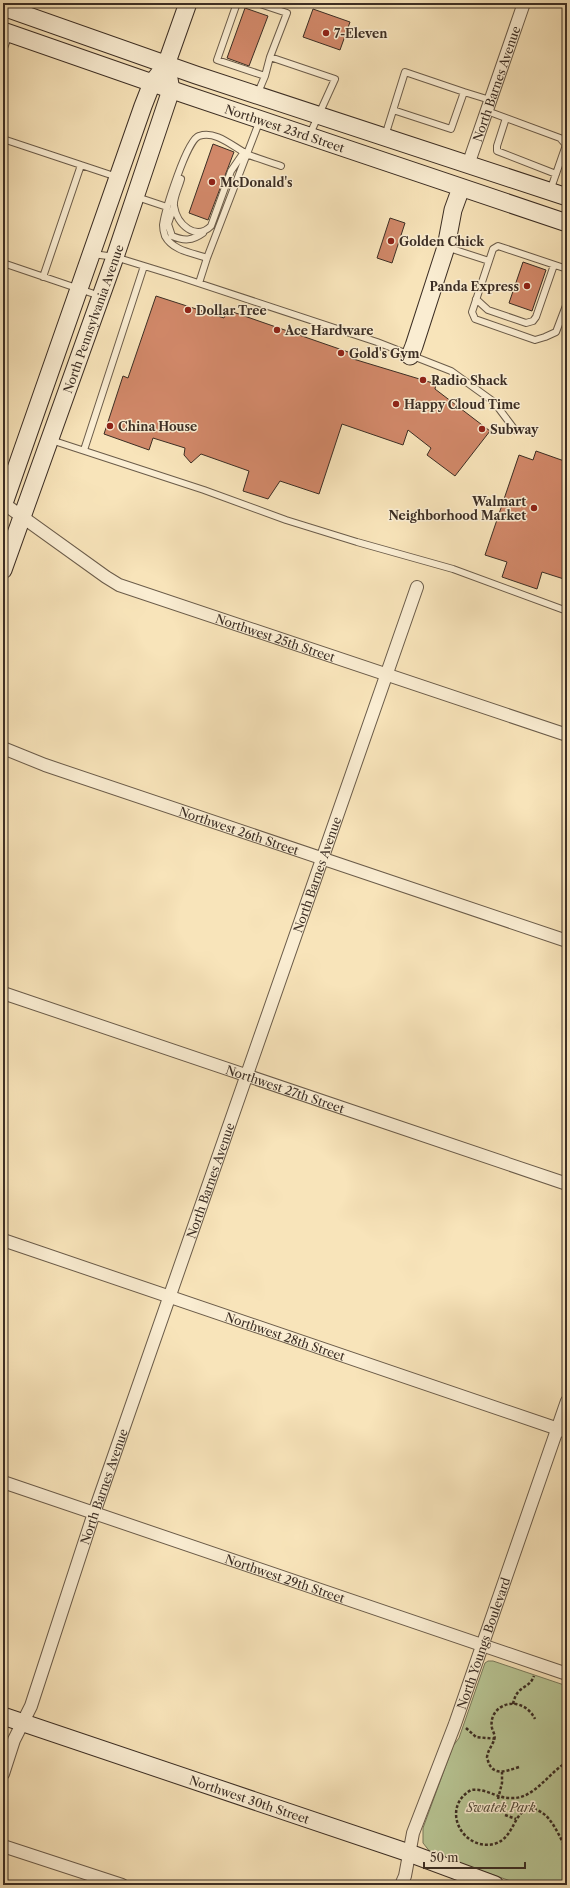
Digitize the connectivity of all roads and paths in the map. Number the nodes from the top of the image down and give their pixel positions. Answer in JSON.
{"nodes":[{"id":1,"x":188,"y":3,"type":"edge"},
{"id":2,"x":237,"y":3,"type":"edge"},
{"id":3,"x":257,"y":3,"type":"edge"},
{"id":4,"x":524,"y":3,"type":"edge"},
{"id":5,"x":9,"y":10,"type":"edge"},
{"id":6,"x":6,"y":32,"type":"edge"},
{"id":7,"x":3,"y":51,"type":"edge"},
{"id":8,"x":270,"y":57,"type":"junction"},
{"id":9,"x":166,"y":65,"type":"junction"},
{"id":10,"x":265,"y":76,"type":"junction"},
{"id":11,"x":152,"y":83,"type":"junction"},
{"id":12,"x":172,"y":90,"type":"junction"},
{"id":13,"x":464,"y":92,"type":"junction"},
{"id":14,"x":257,"y":95,"type":"junction"},
{"id":15,"x":488,"y":105,"type":"junction"},
{"id":16,"x":393,"y":110,"type":"junction"},
{"id":17,"x":318,"y":116,"type":"junction"},
{"id":18,"x":506,"y":118,"type":"junction"},
{"id":19,"x":260,"y":120,"type":"junction"},
{"id":20,"x":309,"y":137,"type":"junction"},
{"id":21,"x":384,"y":137,"type":"junction"},
{"id":22,"x":3,"y":139,"type":"edge"},
{"id":23,"x":188,"y":149,"type":"junction"},
{"id":24,"x":425,"y":151,"type":"junction"},
{"id":25,"x":246,"y":153,"type":"junction"},
{"id":26,"x":80,"y":165,"type":"junction"},
{"id":27,"x":468,"y":165,"type":"junction"},
{"id":28,"x":281,"y":166,"type":"dead end"},
{"id":29,"x":494,"y":174,"type":"junction"},
{"id":30,"x":556,"y":174,"type":"junction"},
{"id":31,"x":118,"y":177,"type":"junction"},
{"id":32,"x":462,"y":188,"type":"junction"},
{"id":33,"x":550,"y":191,"type":"junction"},
{"id":34,"x":135,"y":196,"type":"junction"},
{"id":35,"x":567,"y":197,"type":"edge"},
{"id":36,"x":174,"y":204,"type":"junction"},
{"id":37,"x":167,"y":207,"type":"junction"},
{"id":38,"x":567,"y":223,"type":"edge"},
{"id":39,"x":206,"y":231,"type":"junction"},
{"id":40,"x":446,"y":247,"type":"junction"},
{"id":41,"x":92,"y":253,"type":"junction"},
{"id":42,"x":114,"y":257,"type":"junction"},
{"id":43,"x":207,"y":258,"type":"junction"},
{"id":44,"x":489,"y":261,"type":"junction"},
{"id":45,"x":3,"y":263,"type":"edge"},
{"id":46,"x":554,"y":264,"type":"junction"},
{"id":47,"x":144,"y":266,"type":"junction"},
{"id":48,"x":567,"y":269,"type":"edge"},
{"id":49,"x":43,"y":277,"type":"junction"},
{"id":50,"x":199,"y":283,"type":"junction"},
{"id":51,"x":79,"y":289,"type":"junction"},
{"id":52,"x":100,"y":296,"type":"junction"},
{"id":53,"x":476,"y":299,"type":"junction"},
{"id":54,"x":567,"y":303,"type":"edge"},
{"id":55,"x":60,"y":345,"type":"junction"},
{"id":56,"x":80,"y":353,"type":"junction"},
{"id":57,"x":410,"y":356,"type":"junction"},
{"id":58,"x":36,"y":415,"type":"junction"},
{"id":59,"x":56,"y":421,"type":"junction"},
{"id":60,"x":515,"y":430,"type":"dead end"},
{"id":61,"x":50,"y":440,"type":"junction"},
{"id":62,"x":84,"y":450,"type":"junction"},
{"id":63,"x":3,"y":504,"type":"edge"},
{"id":64,"x":22,"y":518,"type":"junction"},
{"id":65,"x":3,"y":570,"type":"edge"},
{"id":66,"x":417,"y":587,"type":"dead end"},
{"id":67,"x":567,"y":611,"type":"edge"},
{"id":68,"x":386,"y":674,"type":"junction"},
{"id":69,"x":567,"y":735,"type":"edge"},
{"id":70,"x":3,"y":748,"type":"edge"},
{"id":71,"x":322,"y":858,"type":"junction"},
{"id":72,"x":567,"y":940,"type":"edge"},
{"id":73,"x":3,"y":993,"type":"edge"},
{"id":74,"x":247,"y":1076,"type":"junction"},
{"id":75,"x":567,"y":1184,"type":"edge"},
{"id":76,"x":3,"y":1240,"type":"edge"},
{"id":77,"x":170,"y":1296,"type":"junction"},
{"id":78,"x":567,"y":1401,"type":"edge"},
{"id":79,"x":562,"y":1430,"type":"edge"},
{"id":80,"x":3,"y":1482,"type":"edge"},
{"id":81,"x":94,"y":1513,"type":"junction"},
{"id":82,"x":482,"y":1645,"type":"junction"},
{"id":83,"x":539,"y":1664,"type":"junction"},
{"id":84,"x":567,"y":1674,"type":"edge"},
{"id":85,"x":513,"y":1704,"type":"junction"},
{"id":86,"x":3,"y":1716,"type":"edge"},
{"id":87,"x":535,"y":1719,"type":"dead end"},
{"id":88,"x":23,"y":1723,"type":"junction"},
{"id":89,"x":455,"y":1724,"type":"junction"},
{"id":90,"x":496,"y":1739,"type":"junction"},
{"id":91,"x":567,"y":1762,"type":"edge"},
{"id":92,"x":519,"y":1767,"type":"dead end"},
{"id":93,"x":502,"y":1772,"type":"junction"},
{"id":94,"x":3,"y":1774,"type":"edge"},
{"id":95,"x":499,"y":1798,"type":"junction"},
{"id":96,"x":505,"y":1815,"type":"dead end"},
{"id":97,"x":516,"y":1819,"type":"junction"},
{"id":98,"x":3,"y":1846,"type":"edge"},
{"id":99,"x":567,"y":1849,"type":"edge"},
{"id":100,"x":409,"y":1853,"type":"junction"},
{"id":101,"x":122,"y":1885,"type":"edge"},
{"id":102,"x":401,"y":1885,"type":"edge"},
{"id":103,"x":495,"y":1885,"type":"edge"}],
"edges":[{"from":1,"to":9,"type":"main road","name":"North Pennsylvania Avenue"},
{"from":2,"to":10,"type":"lane"},
{"from":3,"to":8,"type":"lane"},
{"from":4,"to":15,"type":"street","name":"North Barnes Avenue"},
{"from":5,"to":6,"type":"main road"},
{"from":5,"to":9,"type":"main road","name":"Northwest 23rd Street"},
{"from":6,"to":7,"type":"lane"},
{"from":6,"to":11,"type":"main road","name":"Northwest 23rd Street"},
{"from":8,"to":10,"type":"lane"},
{"from":8,"to":17,"type":"lane"},
{"from":9,"to":11,"type":"main road","name":"North Pennsylvania Avenue"},
{"from":9,"to":12,"type":"main road"},
{"from":9,"to":14,"type":"main road","name":"Northwest 23rd Street"},
{"from":10,"to":14,"type":"lane"},
{"from":11,"to":12,"type":"main road","name":"Northwest 23rd Street"},
{"from":11,"to":31,"type":"main road","name":"North Pennsylvania Avenue"},
{"from":12,"to":19,"type":"main road","name":"Northwest 23rd Street"},
{"from":12,"to":34,"type":"main road","name":"North Pennsylvania Avenue"},
{"from":13,"to":15,"type":"lane"},
{"from":13,"to":16,"type":"lane"},
{"from":13,"to":16,"type":"lane"},
{"from":14,"to":17,"type":"main road","name":"Northwest 23rd Street"},
{"from":15,"to":18,"type":"lane"},
{"from":15,"to":27,"type":"street","name":"North Barnes Avenue"},
{"from":16,"to":21,"type":"lane"},
{"from":17,"to":20,"type":"lane"},
{"from":17,"to":21,"type":"main road","name":"Northwest 23rd Street"},
{"from":18,"to":30,"type":"lane"},
{"from":18,"to":30,"type":"lane"},
{"from":19,"to":20,"type":"main road","name":"Northwest 23rd Street"},
{"from":19,"to":25,"type":"lane"},
{"from":20,"to":32,"type":"main road","name":"Northwest 23rd Street"},
{"from":21,"to":24,"type":"main road","name":"Northwest 23rd Street"},
{"from":22,"to":26,"type":"lane"},
{"from":23,"to":25,"type":"lane"},
{"from":23,"to":36,"type":"lane"},
{"from":23,"to":37,"type":"lane"},
{"from":24,"to":27,"type":"main road","name":"Northwest 23rd Street"},
{"from":24,"to":32,"type":"main road"},
{"from":25,"to":28,"type":"lane"},
{"from":25,"to":39,"type":"lane"},
{"from":25,"to":43,"type":"lane"},
{"from":26,"to":31,"type":"lane"},
{"from":26,"to":49,"type":"lane"},
{"from":27,"to":29,"type":"main road","name":"Northwest 23rd Street"},
{"from":29,"to":32,"type":"main road"},
{"from":29,"to":33,"type":"main road","name":"Northwest 23rd Street"},
{"from":30,"to":33,"type":"lane"},
{"from":31,"to":41,"type":"main road","name":"North Pennsylvania Avenue"},
{"from":32,"to":38,"type":"main road","name":"Northwest 23rd Street"},
{"from":32,"to":40,"type":"main road"},
{"from":33,"to":35,"type":"main road","name":"Northwest 23rd Street"},
{"from":34,"to":37,"type":"lane"},
{"from":34,"to":42,"type":"main road","name":"North Pennsylvania Avenue"},
{"from":36,"to":39,"type":"lane"},
{"from":36,"to":39,"type":"lane"},
{"from":37,"to":43,"type":"lane"},
{"from":40,"to":44,"type":"lane"},
{"from":40,"to":57,"type":"main road"},
{"from":41,"to":42,"type":"lane"},
{"from":41,"to":51,"type":"main road","name":"North Pennsylvania Avenue"},
{"from":42,"to":47,"type":"lane"},
{"from":42,"to":52,"type":"main road","name":"North Pennsylvania Avenue"},
{"from":43,"to":50,"type":"lane"},
{"from":44,"to":46,"type":"lane"},
{"from":44,"to":53,"type":"lane"},
{"from":45,"to":49,"type":"lane"},
{"from":46,"to":48,"type":"lane"},
{"from":46,"to":53,"type":"lane"},
{"from":47,"to":50,"type":"lane"},
{"from":47,"to":62,"type":"lane"},
{"from":49,"to":51,"type":"lane"},
{"from":50,"to":57,"type":"lane"},
{"from":51,"to":52,"type":"lane"},
{"from":51,"to":55,"type":"main road","name":"North Pennsylvania Avenue"},
{"from":52,"to":56,"type":"main road","name":"North Pennsylvania Avenue"},
{"from":53,"to":54,"type":"lane"},
{"from":55,"to":56,"type":"main road"},
{"from":55,"to":58,"type":"main road","name":"North Pennsylvania Avenue"},
{"from":56,"to":59,"type":"main road","name":"North Pennsylvania Avenue"},
{"from":57,"to":60,"type":"lane"},
{"from":58,"to":59,"type":"main road"},
{"from":58,"to":63,"type":"main road","name":"North Pennsylvania Avenue"},
{"from":59,"to":61,"type":"main road","name":"North Pennsylvania Avenue"},
{"from":61,"to":62,"type":"lane"},
{"from":61,"to":64,"type":"main road","name":"North Pennsylvania Avenue"},
{"from":62,"to":67,"type":"lane"},
{"from":63,"to":64,"type":"street","name":"Northwest 25th Street"},
{"from":64,"to":65,"type":"main road","name":"North Pennsylvania Avenue"},
{"from":64,"to":68,"type":"street","name":"Northwest 25th Street"},
{"from":66,"to":68,"type":"street","name":"North Barnes Avenue"},
{"from":68,"to":69,"type":"street","name":"Northwest 25th Street"},
{"from":68,"to":71,"type":"street","name":"North Barnes Avenue"},
{"from":70,"to":71,"type":"street","name":"Northwest 26th Street"},
{"from":71,"to":72,"type":"street","name":"Northwest 26th Street"},
{"from":71,"to":74,"type":"street","name":"North Barnes Avenue"},
{"from":73,"to":74,"type":"street","name":"Northwest 27th Street"},
{"from":74,"to":75,"type":"street","name":"Northwest 27th Street"},
{"from":74,"to":77,"type":"street","name":"North Barnes Avenue"},
{"from":76,"to":77,"type":"street","name":"Northwest 28th Street"},
{"from":77,"to":79,"type":"street","name":"Northwest 28th Street"},
{"from":77,"to":81,"type":"street","name":"North Barnes Avenue"},
{"from":78,"to":79,"type":"street","name":"North Youngs Boulevard"},
{"from":79,"to":82,"type":"street","name":"North Youngs Boulevard"},
{"from":80,"to":81,"type":"street","name":"Northwest 29th Street"},
{"from":81,"to":82,"type":"street","name":"Northwest 29th Street"},
{"from":81,"to":88,"type":"street","name":"North Barnes Avenue"},
{"from":82,"to":83,"type":"street","name":"Northwest 29th Street"},
{"from":82,"to":89,"type":"street","name":"North Youngs Boulevard"},
{"from":83,"to":84,"type":"street","name":"Northwest 29th Street"},
{"from":83,"to":85,"type":"path"},
{"from":85,"to":87,"type":"path"},
{"from":85,"to":90,"type":"path"},
{"from":86,"to":88,"type":"main road","name":"Northwest 30th Street"},
{"from":88,"to":94,"type":"street","name":"North Barnes Avenue"},
{"from":88,"to":100,"type":"main road","name":"Northwest 30th Street"},
{"from":89,"to":90,"type":"path"},
{"from":89,"to":100,"type":"street","name":"North Youngs Boulevard"},
{"from":90,"to":93,"type":"path"},
{"from":91,"to":95,"type":"path"},
{"from":92,"to":93,"type":"path"},
{"from":93,"to":95,"type":"path"},
{"from":95,"to":97,"type":"path"},
{"from":96,"to":97,"type":"path"},
{"from":97,"to":99,"type":"path"},
{"from":98,"to":101,"type":"street"},
{"from":100,"to":102,"type":"street","name":"North Youngs Boulevard"},
{"from":100,"to":103,"type":"main road","name":"Northwest 30th Street"}]}
